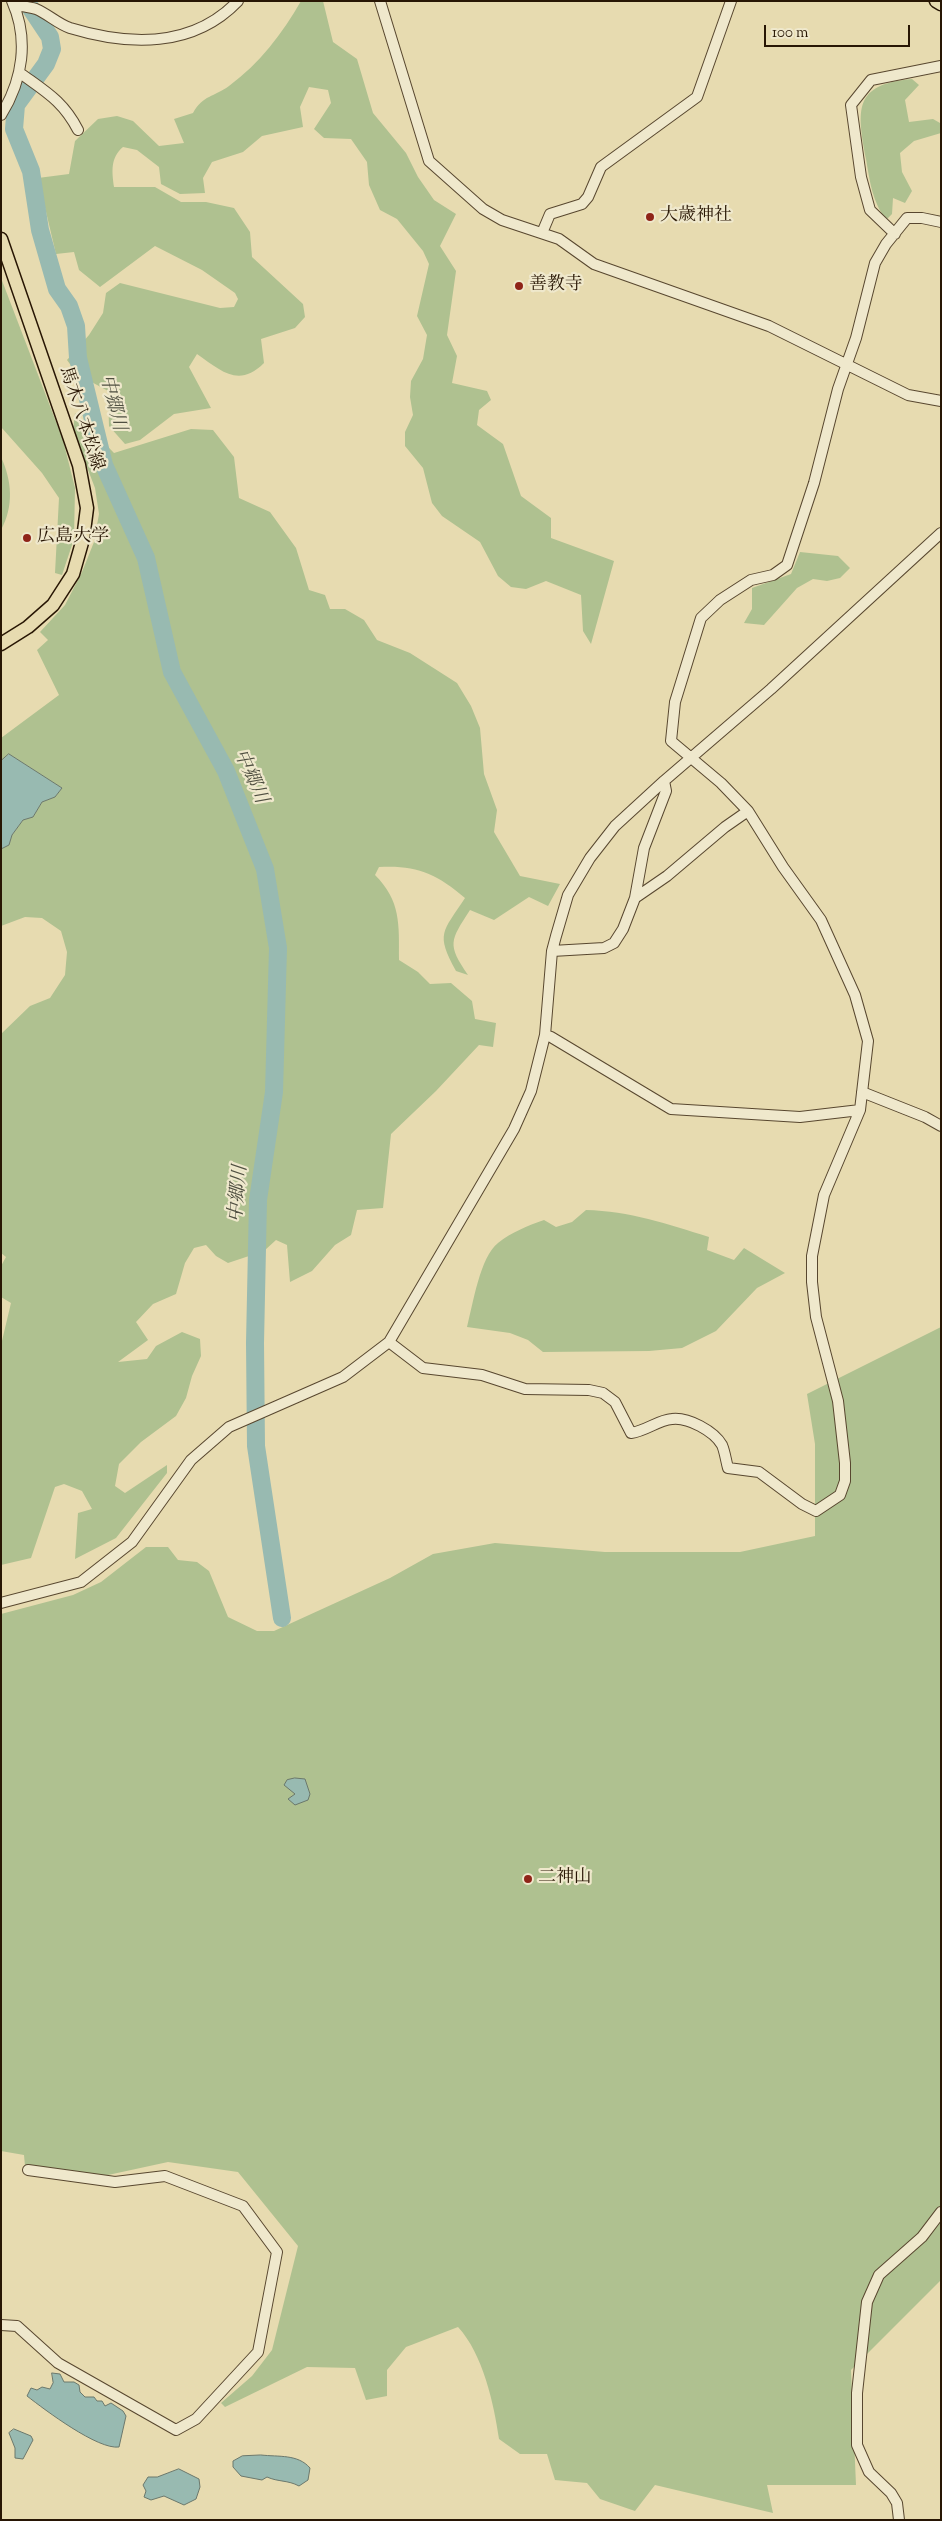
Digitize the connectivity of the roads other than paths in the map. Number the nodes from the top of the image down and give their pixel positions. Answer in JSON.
{"nodes":[{"id":1,"x":238,"y":1,"type":"edge"},
{"id":2,"x":380,"y":1,"type":"edge"},
{"id":3,"x":731,"y":1,"type":"edge"},
{"id":4,"x":936,"y":1,"type":"edge"},
{"id":5,"x":16,"y":4,"type":"edge"},
{"id":6,"x":941,"y":4,"type":"edge"},
{"id":7,"x":941,"y":66,"type":"edge"},
{"id":8,"x":28,"y":78,"type":"junction"},
{"id":9,"x":1,"y":115,"type":"edge"},
{"id":10,"x":78,"y":130,"type":"dead end"},
{"id":11,"x":941,"y":222,"type":"edge"},
{"id":12,"x":542,"y":232,"type":"junction"},
{"id":13,"x":895,"y":234,"type":"junction"},
{"id":14,"x":1,"y":239,"type":"edge"},
{"id":15,"x":4,"y":261,"type":"edge"},
{"id":16,"x":845,"y":364,"type":"junction"},
{"id":17,"x":941,"y":401,"type":"edge"},
{"id":18,"x":941,"y":533,"type":"edge"},
{"id":19,"x":1,"y":644,"type":"edge"},
{"id":20,"x":691,"y":756,"type":"junction"},
{"id":21,"x":664,"y":781,"type":"junction"},
{"id":22,"x":748,"y":811,"type":"junction"},
{"id":23,"x":635,"y":898,"type":"junction"},
{"id":24,"x":552,"y":951,"type":"junction"},
{"id":25,"x":545,"y":1035,"type":"junction"},
{"id":26,"x":862,"y":1092,"type":"junction"},
{"id":27,"x":860,"y":1110,"type":"junction"},
{"id":28,"x":941,"y":1126,"type":"edge"},
{"id":29,"x":389,"y":1342,"type":"junction"},
{"id":30,"x":1,"y":1603,"type":"edge"},
{"id":31,"x":28,"y":2170,"type":"dead end"},
{"id":32,"x":941,"y":2212,"type":"edge"},
{"id":33,"x":1,"y":2325,"type":"edge"},
{"id":34,"x":899,"y":2520,"type":"edge"}],
"edges":[{"from":1,"to":5,"type":"street"},
{"from":2,"to":12,"type":"street"},
{"from":3,"to":12,"type":"street"},
{"from":4,"to":6,"type":"main road"},
{"from":5,"to":8,"type":"street"},
{"from":7,"to":13,"type":"street"},
{"from":8,"to":9,"type":"street"},
{"from":8,"to":10,"type":"street"},
{"from":11,"to":13,"type":"street"},
{"from":12,"to":16,"type":"street"},
{"from":13,"to":16,"type":"street"},
{"from":14,"to":15,"type":"main road","name":"馬木八本松線"},
{"from":15,"to":19,"type":"main road","name":"馬木八本松線"},
{"from":16,"to":17,"type":"street"},
{"from":16,"to":20,"type":"street"},
{"from":18,"to":20,"type":"street"},
{"from":20,"to":21,"type":"street"},
{"from":20,"to":22,"type":"street"},
{"from":21,"to":23,"type":"street"},
{"from":21,"to":24,"type":"street"},
{"from":22,"to":23,"type":"street"},
{"from":22,"to":26,"type":"street"},
{"from":23,"to":24,"type":"street"},
{"from":24,"to":25,"type":"street"},
{"from":25,"to":27,"type":"street"},
{"from":25,"to":29,"type":"street"},
{"from":26,"to":27,"type":"street"},
{"from":26,"to":28,"type":"street"},
{"from":27,"to":29,"type":"street"},
{"from":29,"to":30,"type":"street"},
{"from":31,"to":33,"type":"street"},
{"from":32,"to":34,"type":"street"}]}
